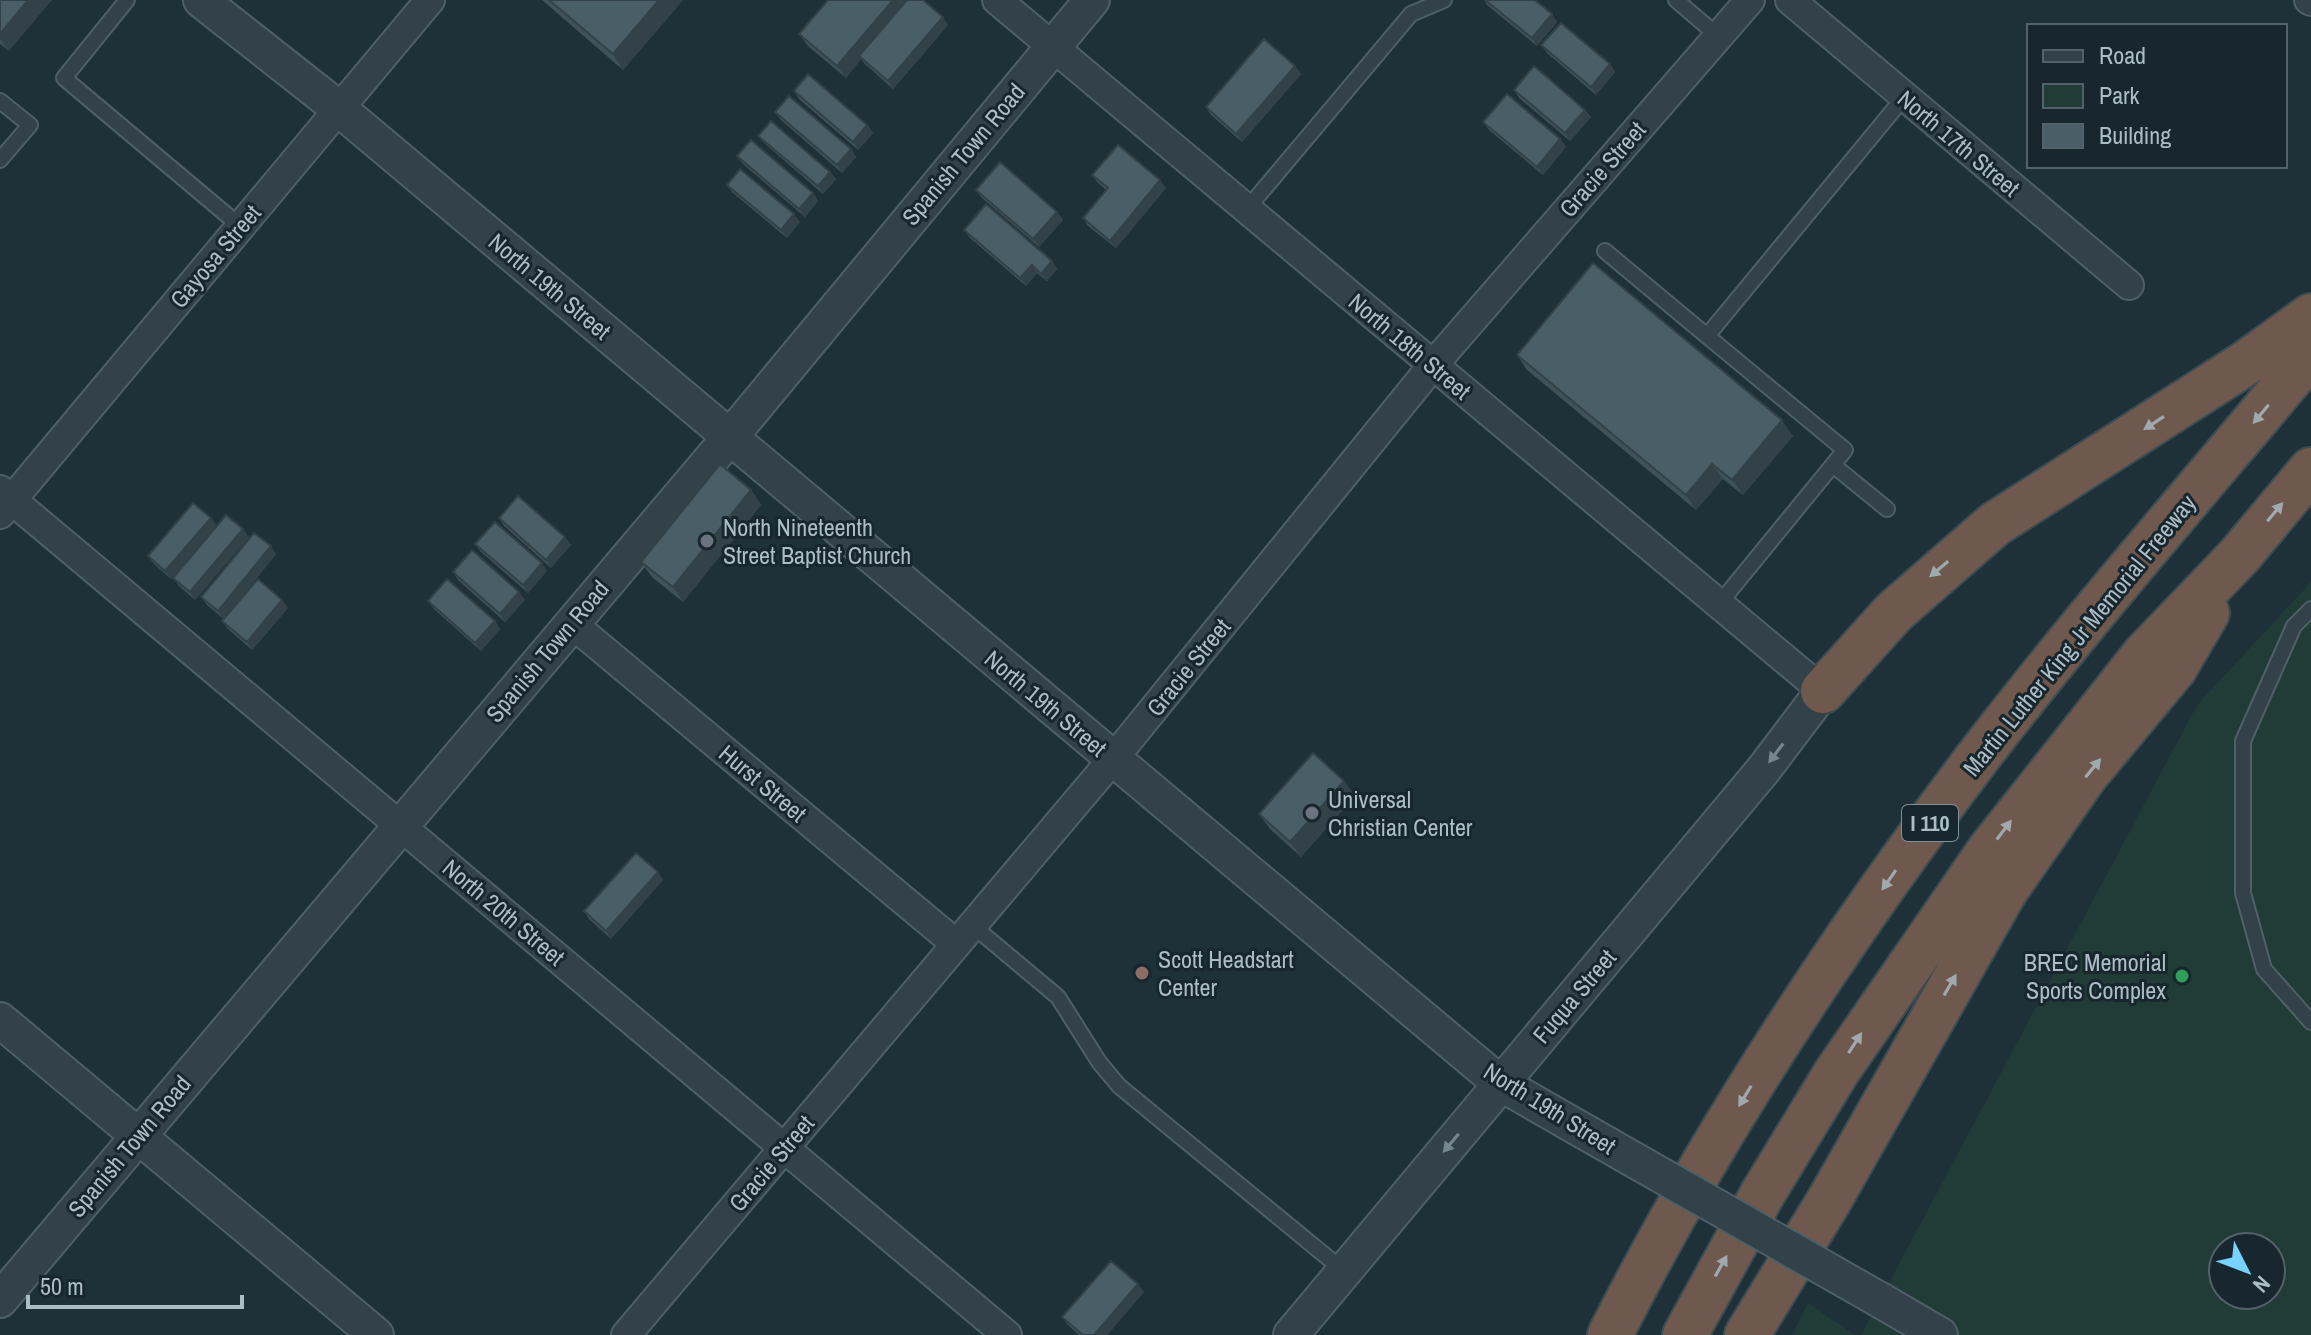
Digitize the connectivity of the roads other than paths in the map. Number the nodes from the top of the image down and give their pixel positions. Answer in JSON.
{"nodes":[{"id":1,"x":127,"y":0,"type":"edge"},
{"id":2,"x":201,"y":0,"type":"edge"},
{"id":3,"x":430,"y":0,"type":"edge"},
{"id":4,"x":997,"y":0,"type":"edge"},
{"id":5,"x":1092,"y":0,"type":"edge"},
{"id":6,"x":1444,"y":0,"type":"edge"},
{"id":7,"x":1676,"y":0,"type":"edge"},
{"id":8,"x":1750,"y":0,"type":"edge"},
{"id":9,"x":1790,"y":0,"type":"edge"},
{"id":10,"x":1718,"y":36,"type":"junction"},
{"id":11,"x":1053,"y":46,"type":"junction"},
{"id":12,"x":1905,"y":96,"type":"junction"},
{"id":13,"x":0,"y":101,"type":"edge"},
{"id":14,"x":338,"y":108,"type":"junction"},
{"id":15,"x":0,"y":160,"type":"edge"},
{"id":16,"x":1247,"y":209,"type":"junction"},
{"id":17,"x":240,"y":226,"type":"junction"},
{"id":18,"x":1605,"y":251,"type":"dead end"},
{"id":19,"x":2129,"y":285,"type":"dead end"},
{"id":20,"x":2311,"y":316,"type":"edge"},
{"id":21,"x":1707,"y":336,"type":"junction"},
{"id":22,"x":2311,"y":354,"type":"edge"},
{"id":23,"x":1433,"y":365,"type":"junction"},
{"id":24,"x":730,"y":437,"type":"junction"},
{"id":25,"x":1833,"y":465,"type":"junction"},
{"id":26,"x":2311,"y":470,"type":"edge"},
{"id":27,"x":4,"y":501,"type":"edge"},
{"id":28,"x":1887,"y":509,"type":"dead end"},
{"id":29,"x":2240,"y":555,"type":"junction"},
{"id":30,"x":1719,"y":604,"type":"junction"},
{"id":31,"x":2311,"y":609,"type":"edge"},
{"id":32,"x":570,"y":622,"type":"junction"},
{"id":33,"x":1823,"y":691,"type":"junction"},
{"id":34,"x":1113,"y":759,"type":"junction"},
{"id":35,"x":401,"y":824,"type":"junction"},
{"id":36,"x":964,"y":935,"type":"junction"},
{"id":37,"x":0,"y":1020,"type":"edge"},
{"id":38,"x":2311,"y":1022,"type":"edge"},
{"id":39,"x":1500,"y":1083,"type":"junction"},
{"id":40,"x":138,"y":1135,"type":"junction"},
{"id":41,"x":784,"y":1147,"type":"junction"},
{"id":42,"x":1830,"y":1199,"type":"junction"},
{"id":43,"x":1344,"y":1272,"type":"junction"},
{"id":44,"x":0,"y":1300,"type":"edge"},
{"id":45,"x":376,"y":1335,"type":"edge"},
{"id":46,"x":626,"y":1335,"type":"edge"},
{"id":47,"x":1007,"y":1335,"type":"edge"},
{"id":48,"x":1291,"y":1335,"type":"edge"},
{"id":49,"x":1610,"y":1335,"type":"edge"},
{"id":50,"x":1685,"y":1335,"type":"edge"},
{"id":51,"x":1747,"y":1335,"type":"edge"},
{"id":52,"x":1765,"y":1335,"type":"edge"},
{"id":53,"x":1940,"y":1335,"type":"edge"}],
"edges":[{"from":1,"to":17,"type":"lane"},
{"from":2,"to":14,"type":"street","name":"North 19th Street"},
{"from":3,"to":14,"type":"street","name":"Gayosa Street"},
{"from":4,"to":11,"type":"street","name":"North 18th Street"},
{"from":5,"to":11,"type":"street","name":"Spanish Town Road"},
{"from":6,"to":16,"type":"lane"},
{"from":7,"to":10,"type":"lane"},
{"from":8,"to":10,"type":"street","name":"Gracie Street"},
{"from":9,"to":12,"type":"street","name":"North 17th Street"},
{"from":10,"to":23,"type":"street","name":"Gracie Street"},
{"from":11,"to":16,"type":"street","name":"North 18th Street"},
{"from":11,"to":24,"type":"street","name":"Spanish Town Road"},
{"from":12,"to":19,"type":"street","name":"North 17th Street"},
{"from":12,"to":21,"type":"lane"},
{"from":13,"to":15,"type":"lane"},
{"from":14,"to":17,"type":"street","name":"Gayosa Street"},
{"from":14,"to":24,"type":"street","name":"North 19th Street"},
{"from":16,"to":23,"type":"street","name":"North 18th Street"},
{"from":17,"to":27,"type":"street","name":"Gayosa Street"},
{"from":18,"to":21,"type":"lane"},
{"from":20,"to":33,"type":"highway","one_way":true},
{"from":21,"to":25,"type":"lane"},
{"from":22,"to":49,"type":"highway","name":"Martin Luther King Jr Memorial Freeway","number":"I 110","one_way":true},
{"from":23,"to":30,"type":"street","name":"North 18th Street"},
{"from":23,"to":34,"type":"street","name":"Gracie Street"},
{"from":24,"to":32,"type":"street","name":"Spanish Town Road"},
{"from":24,"to":34,"type":"street","name":"North 19th Street"},
{"from":25,"to":28,"type":"lane"},
{"from":25,"to":30,"type":"lane"},
{"from":29,"to":26,"type":"highway","number":"I 110","one_way":true},
{"from":27,"to":35,"type":"street","name":"North 20th Street"},
{"from":42,"to":29,"type":"highway","one_way":true},
{"from":50,"to":29,"type":"highway","number":"I 110","one_way":true},
{"from":30,"to":33,"type":"street","name":"North 18th Street"},
{"from":31,"to":38,"type":"lane"},
{"from":32,"to":35,"type":"street","name":"Spanish Town Road"},
{"from":32,"to":36,"type":"street","name":"Hurst Street"},
{"from":33,"to":39,"type":"street","name":"Fuqua Street","one_way":true},
{"from":34,"to":36,"type":"street","name":"Gracie Street"},
{"from":34,"to":39,"type":"street","name":"North 19th Street"},
{"from":35,"to":40,"type":"street","name":"Spanish Town Road"},
{"from":35,"to":41,"type":"street","name":"North 20th Street"},
{"from":36,"to":41,"type":"street","name":"Gracie Street"},
{"from":36,"to":43,"type":"lane"},
{"from":37,"to":40,"type":"street"},
{"from":39,"to":43,"type":"street","name":"Fuqua Street","one_way":true},
{"from":39,"to":53,"type":"street","name":"North 19th Street","bridge":true},
{"from":40,"to":44,"type":"street","name":"Spanish Town Road"},
{"from":40,"to":45,"type":"street"},
{"from":41,"to":46,"type":"street","name":"Gracie Street"},
{"from":41,"to":47,"type":"street","name":"North 20th Street"},
{"from":42,"to":51,"type":"highway"},
{"from":42,"to":52,"type":"highway"},
{"from":43,"to":48,"type":"street","name":"Fuqua Street"}]}
